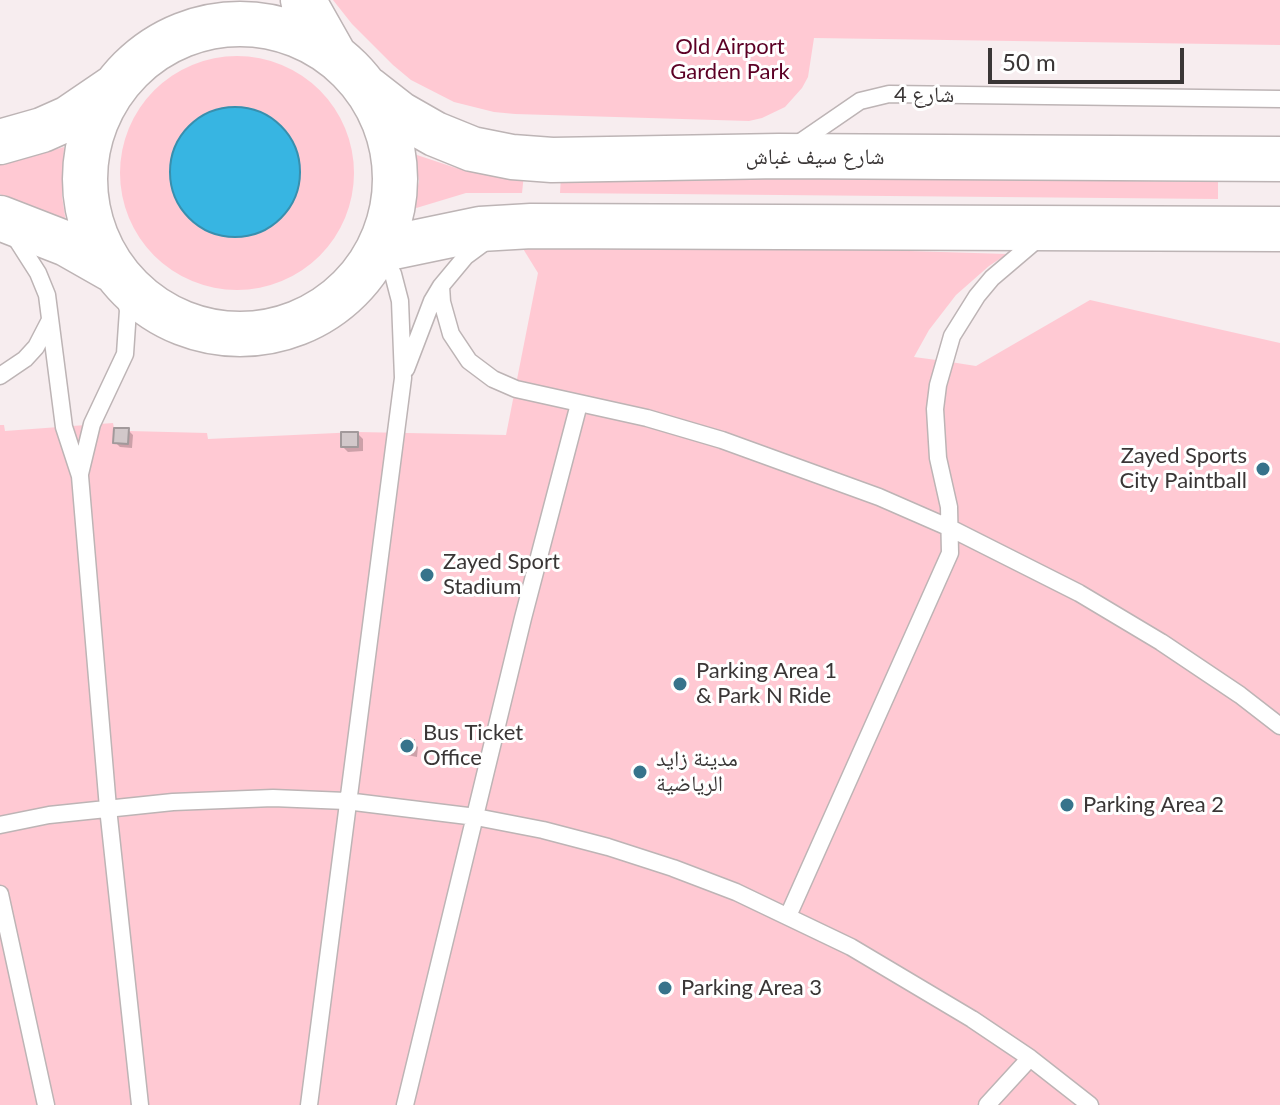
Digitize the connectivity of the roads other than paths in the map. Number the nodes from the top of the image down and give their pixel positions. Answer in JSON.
{"nodes":[{"id":1,"x":188,"y":0,"type":"edge"},
{"id":2,"x":303,"y":0,"type":"edge"},
{"id":3,"x":164,"y":45,"type":"junction"},
{"id":4,"x":333,"y":53,"type":"junction"},
{"id":5,"x":118,"y":85,"type":"junction"},
{"id":6,"x":368,"y":89,"type":"junction"},
{"id":7,"x":1280,"y":99,"type":"edge"},
{"id":8,"x":0,"y":142,"type":"edge"},
{"id":9,"x":779,"y":156,"type":"junction"},
{"id":10,"x":1280,"y":159,"type":"edge"},
{"id":11,"x":0,"y":220,"type":"edge"},
{"id":12,"x":515,"y":226,"type":"junction"},
{"id":13,"x":1052,"y":228,"type":"junction"},
{"id":14,"x":1280,"y":229,"type":"edge"},
{"id":15,"x":379,"y":250,"type":"junction"},
{"id":16,"x":115,"y":275,"type":"junction"},
{"id":17,"x":441,"y":286,"type":"junction"},
{"id":18,"x":50,"y":319,"type":"junction"},
{"id":19,"x":0,"y":376,"type":"edge"},
{"id":20,"x":403,"y":378,"type":"junction"},
{"id":21,"x":579,"y":404,"type":"junction"},
{"id":22,"x":80,"y":476,"type":"junction"},
{"id":23,"x":950,"y":528,"type":"junction"},
{"id":24,"x":1280,"y":726,"type":"edge"},
{"id":25,"x":346,"y":801,"type":"junction"},
{"id":26,"x":108,"y":808,"type":"junction"},
{"id":27,"x":476,"y":817,"type":"junction"},
{"id":28,"x":0,"y":825,"type":"edge"},
{"id":29,"x":0,"y":894,"type":"edge"},
{"id":30,"x":788,"y":916,"type":"junction"},
{"id":31,"x":1030,"y":1058,"type":"junction"},
{"id":32,"x":46,"y":1105,"type":"edge"},
{"id":33,"x":140,"y":1105,"type":"edge"},
{"id":34,"x":309,"y":1105,"type":"edge"},
{"id":35,"x":405,"y":1105,"type":"edge"},
{"id":36,"x":987,"y":1105,"type":"edge"},
{"id":37,"x":1090,"y":1105,"type":"edge"}],
"edges":[{"from":1,"to":3,"type":"street"},
{"from":2,"to":4,"type":"street"},
{"from":3,"to":4,"type":"street"},
{"from":3,"to":5,"type":"street"},
{"from":4,"to":6,"type":"street"},
{"from":5,"to":8,"type":"street"},
{"from":5,"to":16,"type":"street"},
{"from":6,"to":9,"type":"street","name":"شارع سيف غباش"},
{"from":6,"to":15,"type":"street"},
{"from":7,"to":9,"type":"lane","name":"شارع 4"},
{"from":9,"to":10,"type":"street","name":"شارع سيف غباش"},
{"from":11,"to":16,"type":"street"},
{"from":11,"to":18,"type":"lane"},
{"from":12,"to":13,"type":"street"},
{"from":12,"to":15,"type":"street"},
{"from":12,"to":17,"type":"lane"},
{"from":13,"to":14,"type":"street"},
{"from":13,"to":23,"type":"lane"},
{"from":15,"to":16,"type":"street"},
{"from":15,"to":20,"type":"lane"},
{"from":16,"to":22,"type":"lane"},
{"from":17,"to":20,"type":"lane"},
{"from":17,"to":21,"type":"lane"},
{"from":18,"to":19,"type":"lane"},
{"from":18,"to":22,"type":"lane"},
{"from":20,"to":25,"type":"lane"},
{"from":21,"to":23,"type":"lane"},
{"from":21,"to":27,"type":"lane"},
{"from":22,"to":26,"type":"lane"},
{"from":23,"to":24,"type":"lane"},
{"from":23,"to":30,"type":"lane"},
{"from":25,"to":26,"type":"lane"},
{"from":25,"to":27,"type":"lane"},
{"from":25,"to":34,"type":"lane"},
{"from":26,"to":28,"type":"lane"},
{"from":26,"to":33,"type":"lane"},
{"from":27,"to":30,"type":"lane"},
{"from":27,"to":35,"type":"lane"},
{"from":29,"to":32,"type":"lane"},
{"from":30,"to":31,"type":"lane"},
{"from":31,"to":36,"type":"lane"},
{"from":31,"to":37,"type":"lane"}]}
